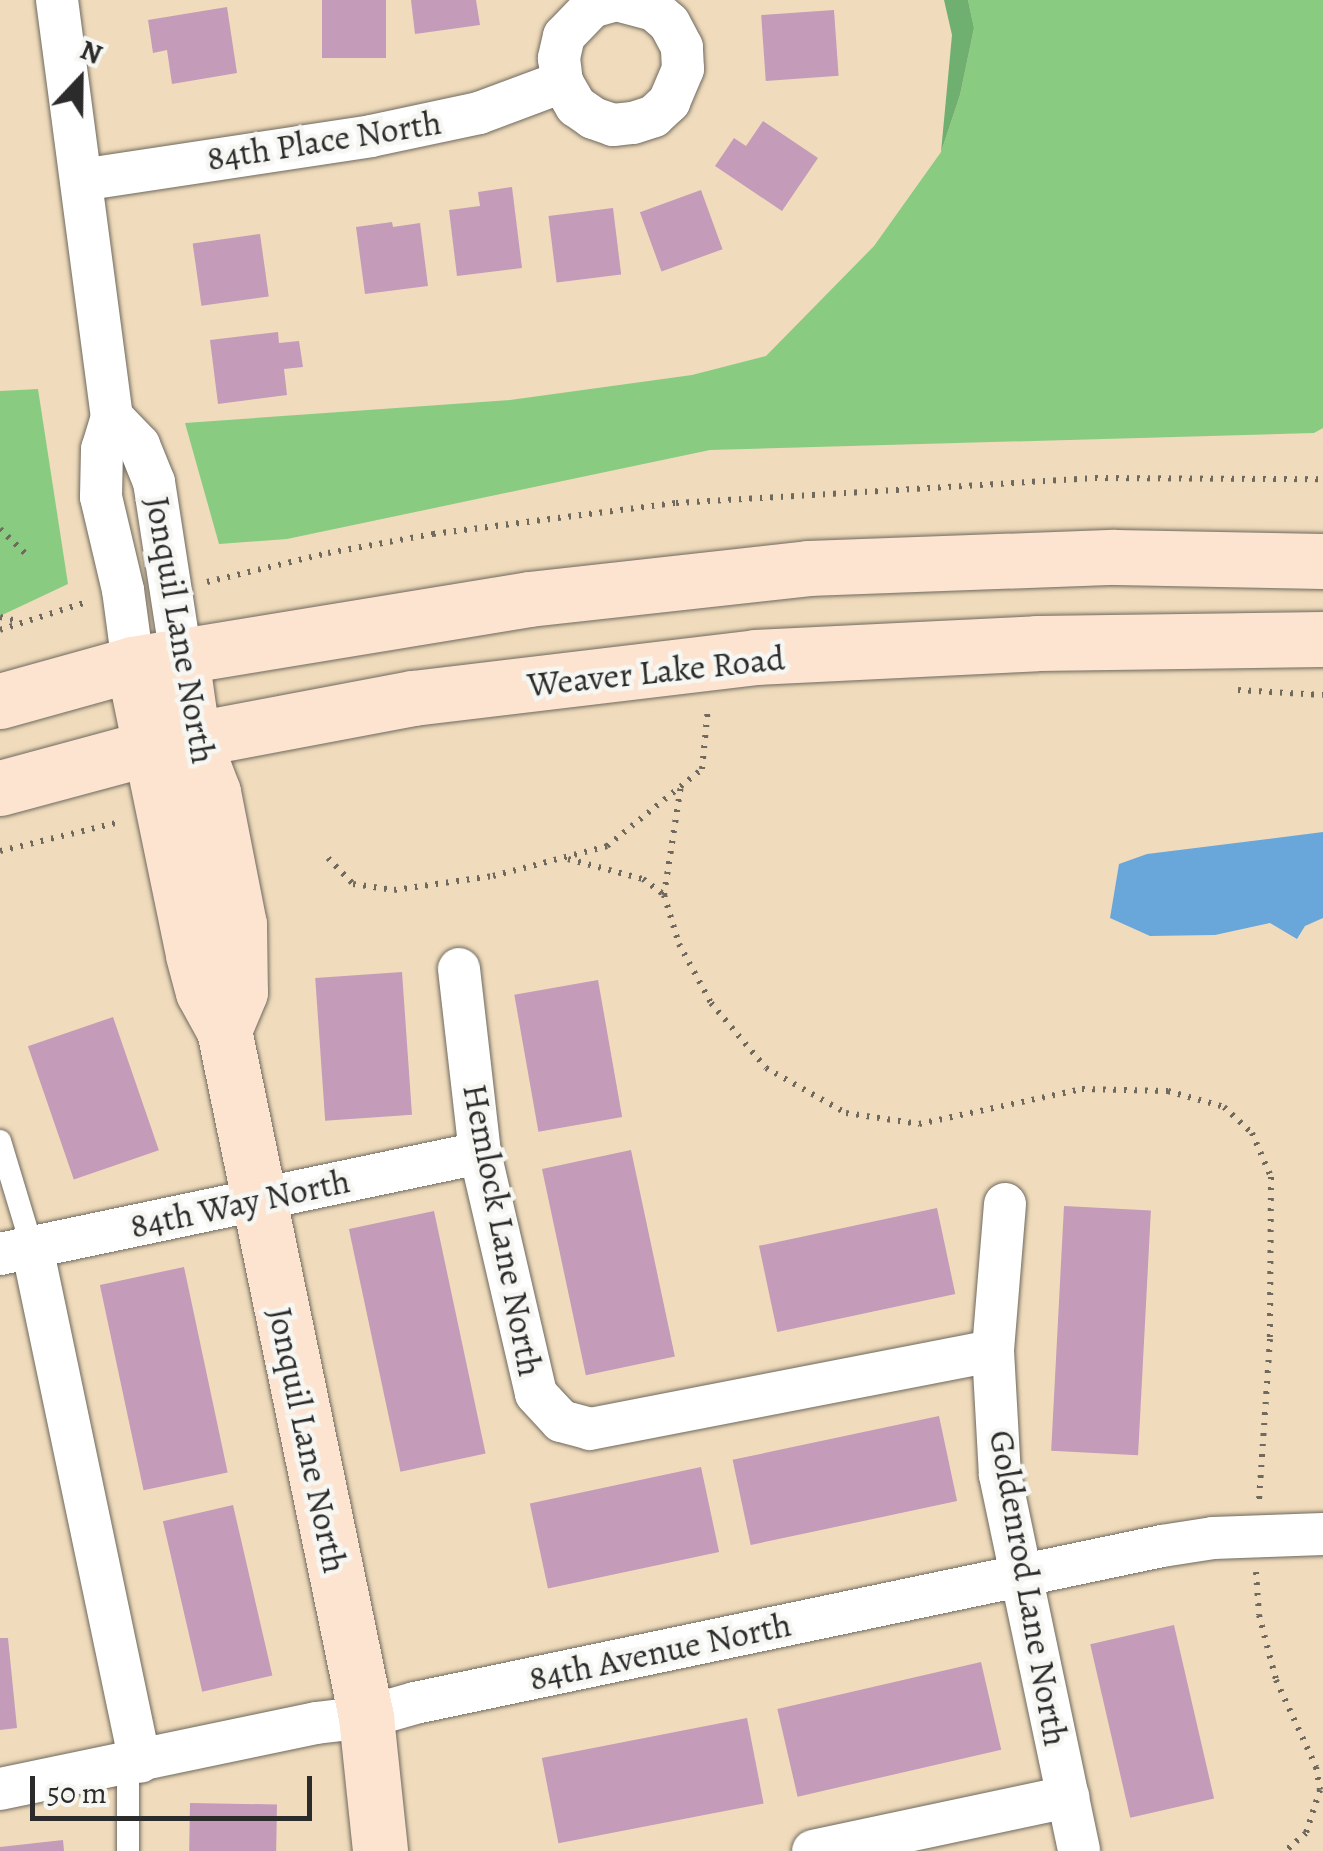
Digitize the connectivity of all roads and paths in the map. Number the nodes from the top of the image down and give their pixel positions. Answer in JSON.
{"nodes":[{"id":1,"x":57,"y":0,"type":"edge"},
{"id":2,"x":562,"y":82,"type":"dead end"},
{"id":3,"x":81,"y":180,"type":"junction"},
{"id":4,"x":1323,"y":480,"type":"edge"},
{"id":5,"x":0,"y":529,"type":"edge"},
{"id":6,"x":28,"y":556,"type":"dead end"},
{"id":7,"x":1323,"y":561,"type":"edge"},
{"id":8,"x":199,"y":584,"type":"dead end"},
{"id":9,"x":98,"y":596,"type":"dead end"},
{"id":10,"x":0,"y":617,"type":"edge"},
{"id":11,"x":22,"y":622,"type":"junction"},
{"id":12,"x":0,"y":630,"type":"edge"},
{"id":13,"x":1323,"y":639,"type":"edge"},
{"id":14,"x":157,"y":660,"type":"junction"},
{"id":15,"x":0,"y":701,"type":"edge"},
{"id":16,"x":708,"y":708,"type":"dead end"},
{"id":17,"x":171,"y":744,"type":"junction"},
{"id":18,"x":681,"y":785,"type":"junction"},
{"id":19,"x":0,"y":788,"type":"edge"},
{"id":20,"x":116,"y":824,"type":"dead end"},
{"id":21,"x":0,"y":851,"type":"edge"},
{"id":22,"x":328,"y":858,"type":"dead end"},
{"id":23,"x":562,"y":858,"type":"junction"},
{"id":24,"x":664,"y":896,"type":"junction"},
{"id":25,"x":459,"y":969,"type":"dead end"},
{"id":26,"x":0,"y":1140,"type":"edge"},
{"id":27,"x":480,"y":1153,"type":"junction"},
{"id":28,"x":257,"y":1198,"type":"junction"},
{"id":29,"x":1005,"y":1204,"type":"dead end"},
{"id":30,"x":16,"y":1251,"type":"edge"},
{"id":31,"x":993,"y":1351,"type":"junction"},
{"id":32,"x":1323,"y":1534,"type":"edge"},
{"id":33,"x":1256,"y":1536,"type":"junction"},
{"id":34,"x":1023,"y":1575,"type":"junction"},
{"id":35,"x":366,"y":1718,"type":"junction"},
{"id":36,"x":134,"y":1763,"type":"junction"},
{"id":37,"x":0,"y":1789,"type":"edge"},
{"id":38,"x":1068,"y":1797,"type":"junction"},
{"id":39,"x":128,"y":1851,"type":"edge"},
{"id":40,"x":380,"y":1851,"type":"edge"},
{"id":41,"x":813,"y":1851,"type":"edge"},
{"id":42,"x":1079,"y":1851,"type":"edge"},
{"id":43,"x":1284,"y":1851,"type":"edge"}],
"edges":[{"from":1,"to":3,"type":"street","name":"Jonquil Lane North"},
{"from":2,"to":3,"type":"street","name":"84th Place North"},
{"from":3,"to":14,"type":"street","name":"Jonquil Lane North"},
{"from":4,"to":8,"type":"path"},
{"from":5,"to":6,"type":"path"},
{"from":7,"to":14,"type":"main road"},
{"from":9,"to":11,"type":"path"},
{"from":10,"to":11,"type":"path"},
{"from":11,"to":12,"type":"path"},
{"from":13,"to":17,"type":"main road","name":"Weaver Lake Road"},
{"from":14,"to":15,"type":"main road"},
{"from":14,"to":17,"type":"main road","name":"Jonquil Lane North"},
{"from":16,"to":18,"type":"path"},
{"from":17,"to":19,"type":"main road","name":"Weaver Lake Road"},
{"from":17,"to":28,"type":"main road","name":"Jonquil Lane North"},
{"from":18,"to":23,"type":"path"},
{"from":18,"to":24,"type":"path"},
{"from":20,"to":21,"type":"path"},
{"from":22,"to":23,"type":"path"},
{"from":23,"to":24,"type":"path"},
{"from":24,"to":33,"type":"path"},
{"from":25,"to":27,"type":"street","name":"Hemlock Lane North"},
{"from":26,"to":30,"type":"lane"},
{"from":27,"to":28,"type":"street","name":"84th Way North"},
{"from":27,"to":31,"type":"street","name":"Hemlock Lane North"},
{"from":28,"to":30,"type":"street","name":"84th Way North"},
{"from":28,"to":35,"type":"main road","name":"Jonquil Lane North"},
{"from":29,"to":31,"type":"street","name":"Goldenrod Lane North"},
{"from":30,"to":36,"type":"street"},
{"from":31,"to":34,"type":"street","name":"Goldenrod Lane North"},
{"from":32,"to":33,"type":"street","name":"84th Avenue North"},
{"from":33,"to":34,"type":"street","name":"84th Avenue North"},
{"from":33,"to":43,"type":"path"},
{"from":34,"to":35,"type":"street","name":"84th Avenue North"},
{"from":34,"to":38,"type":"street","name":"Goldenrod Lane North"},
{"from":35,"to":36,"type":"street","name":"84th Avenue North"},
{"from":35,"to":40,"type":"main road","name":"Jonquil Lane North"},
{"from":36,"to":37,"type":"street","name":"84th Avenue North"},
{"from":36,"to":39,"type":"lane"},
{"from":38,"to":41,"type":"street"},
{"from":38,"to":42,"type":"street","name":"Goldenrod Lane North"}]}
